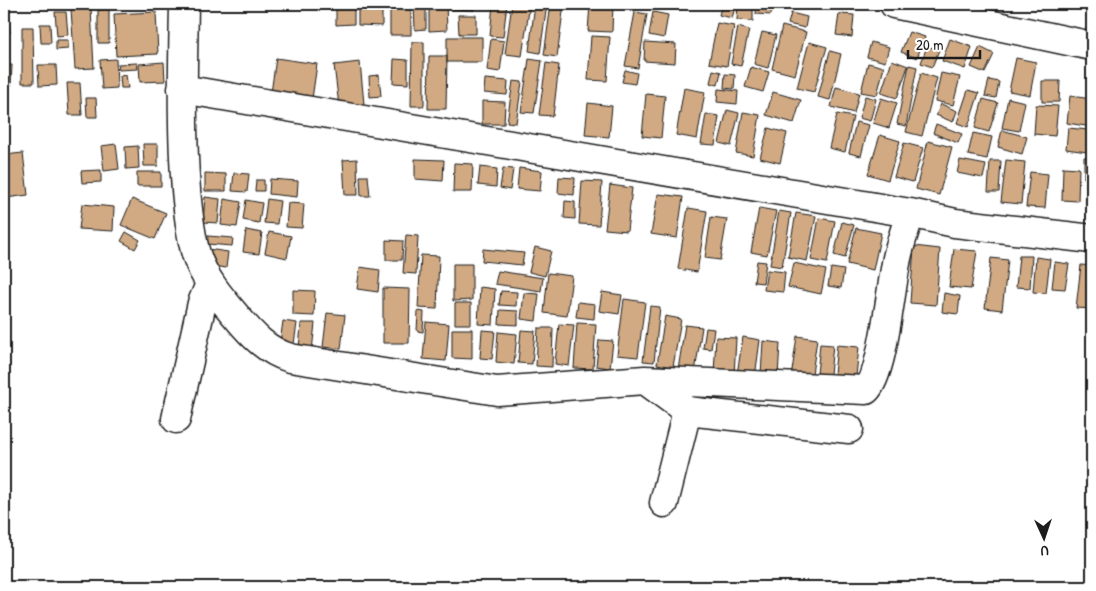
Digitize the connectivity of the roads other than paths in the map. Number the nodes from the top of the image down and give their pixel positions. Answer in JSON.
{"nodes":[{"id":1,"x":184,"y":4,"type":"edge"},
{"id":2,"x":894,"y":4,"type":"edge"},
{"id":3,"x":1092,"y":46,"type":"edge"},
{"id":4,"x":182,"y":89,"type":"junction"},
{"id":5,"x":910,"y":214,"type":"junction"},
{"id":6,"x":1092,"y":239,"type":"edge"},
{"id":7,"x":213,"y":297,"type":"junction"},
{"id":8,"x":645,"y":380,"type":"junction"},
{"id":9,"x":687,"y":411,"type":"junction"},
{"id":10,"x":176,"y":419,"type":"dead end"},
{"id":11,"x":849,"y":429,"type":"dead end"},
{"id":12,"x":664,"y":503,"type":"dead end"}],
"edges":[{"from":1,"to":4,"type":"street"},
{"from":2,"to":3,"type":"street"},
{"from":4,"to":5,"type":"street"},
{"from":4,"to":7,"type":"street"},
{"from":5,"to":6,"type":"street"},
{"from":5,"to":8,"type":"street"},
{"from":7,"to":8,"type":"street"},
{"from":7,"to":10,"type":"street"},
{"from":8,"to":9,"type":"street"},
{"from":9,"to":11,"type":"street"},
{"from":9,"to":12,"type":"street"}]}
